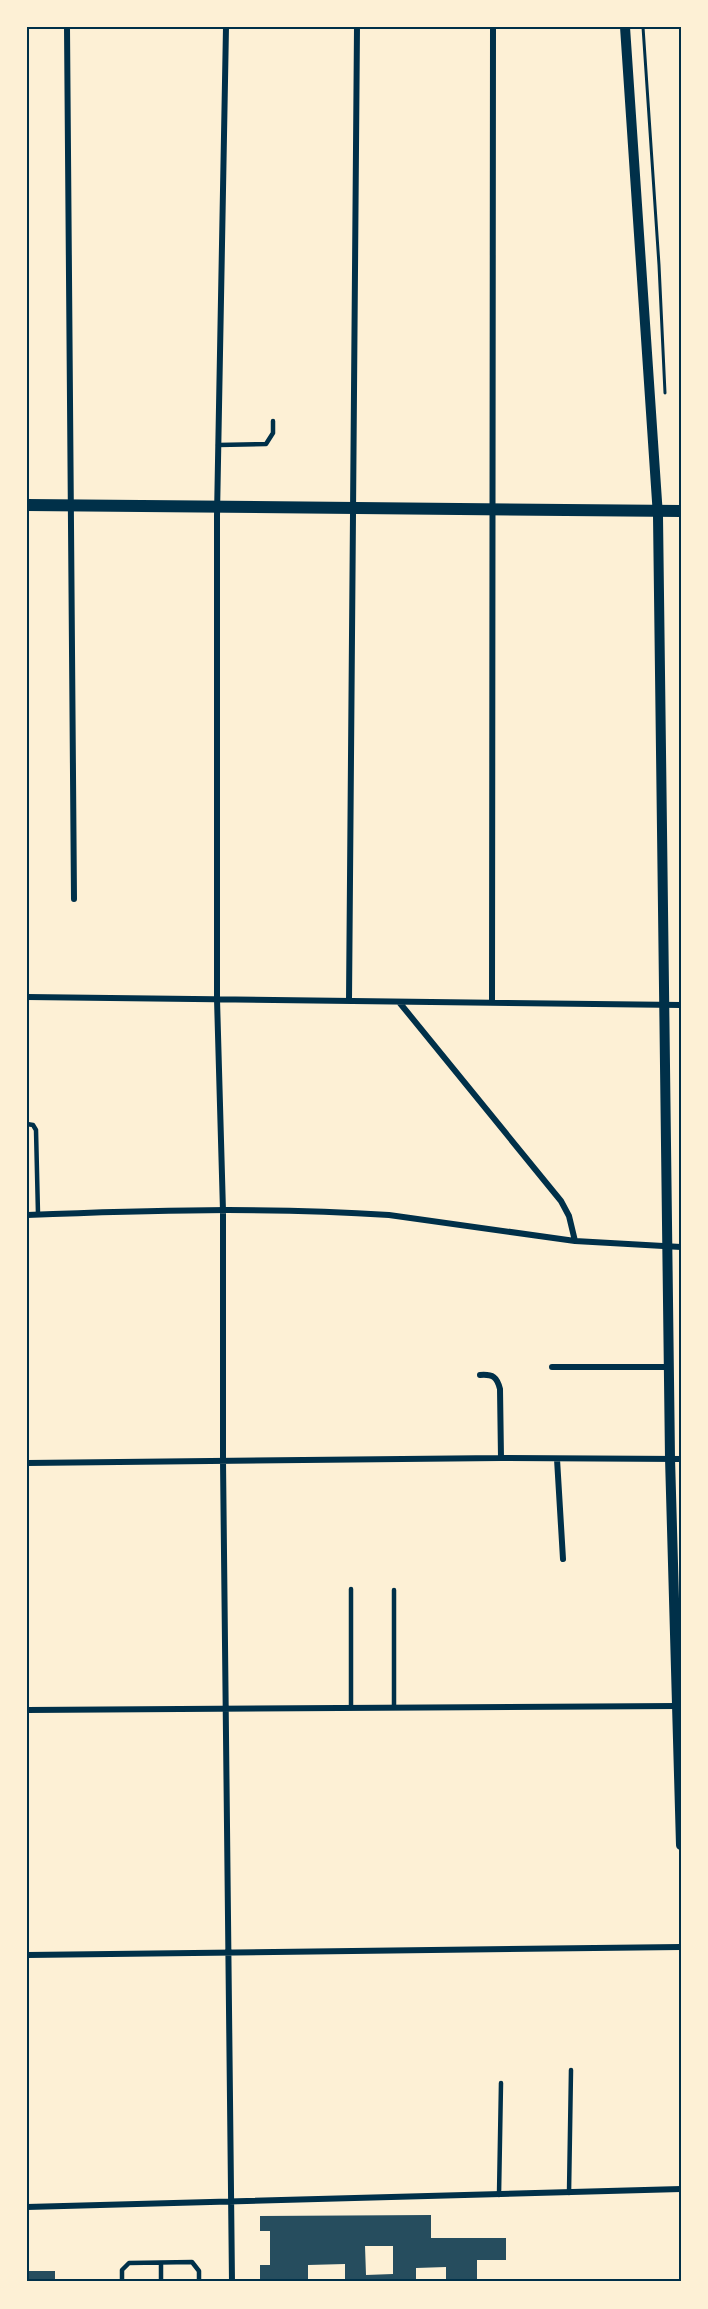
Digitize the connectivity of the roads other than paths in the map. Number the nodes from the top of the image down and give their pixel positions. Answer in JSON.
{"nodes":[{"id":1,"x":67,"y":27,"type":"edge"},
{"id":2,"x":226,"y":27,"type":"edge"},
{"id":3,"x":357,"y":27,"type":"edge"},
{"id":4,"x":492,"y":27,"type":"edge"},
{"id":5,"x":626,"y":27,"type":"edge"},
{"id":6,"x":273,"y":421,"type":"dead end"},
{"id":7,"x":218,"y":445,"type":"junction"},
{"id":8,"x":27,"y":505,"type":"edge"},
{"id":9,"x":71,"y":505,"type":"junction"},
{"id":10,"x":217,"y":507,"type":"junction"},
{"id":11,"x":353,"y":508,"type":"junction"},
{"id":12,"x":492,"y":510,"type":"junction"},
{"id":13,"x":658,"y":511,"type":"junction"},
{"id":14,"x":681,"y":511,"type":"edge"},
{"id":15,"x":74,"y":899,"type":"dead end"},
{"id":16,"x":27,"y":997,"type":"edge"},
{"id":17,"x":217,"y":999,"type":"junction"},
{"id":18,"x":349,"y":1001,"type":"junction"},
{"id":19,"x":399,"y":1002,"type":"junction"},
{"id":20,"x":492,"y":1003,"type":"junction"},
{"id":21,"x":664,"y":1004,"type":"junction"},
{"id":22,"x":681,"y":1005,"type":"edge"},
{"id":23,"x":27,"y":1124,"type":"edge"},
{"id":24,"x":223,"y":1211,"type":"junction"},
{"id":25,"x":38,"y":1214,"type":"junction"},
{"id":26,"x":27,"y":1215,"type":"edge"},
{"id":27,"x":575,"y":1241,"type":"junction"},
{"id":28,"x":667,"y":1247,"type":"junction"},
{"id":29,"x":681,"y":1247,"type":"edge"},
{"id":30,"x":552,"y":1367,"type":"dead end"},
{"id":31,"x":669,"y":1367,"type":"junction"},
{"id":32,"x":480,"y":1375,"type":"dead end"},
{"id":33,"x":501,"y":1458,"type":"junction"},
{"id":34,"x":557,"y":1459,"type":"junction"},
{"id":35,"x":675,"y":1459,"type":"edge"},
{"id":36,"x":223,"y":1461,"type":"junction"},
{"id":37,"x":27,"y":1463,"type":"edge"},
{"id":38,"x":563,"y":1559,"type":"dead end"},
{"id":39,"x":351,"y":1589,"type":"dead end"},
{"id":40,"x":394,"y":1590,"type":"dead end"},
{"id":41,"x":679,"y":1706,"type":"edge"},
{"id":42,"x":394,"y":1707,"type":"junction"},
{"id":43,"x":226,"y":1708,"type":"junction"},
{"id":44,"x":351,"y":1708,"type":"junction"},
{"id":45,"x":27,"y":1710,"type":"edge"},
{"id":46,"x":681,"y":1845,"type":"edge"},
{"id":47,"x":681,"y":1947,"type":"edge"},
{"id":48,"x":228,"y":1952,"type":"junction"},
{"id":49,"x":27,"y":1955,"type":"edge"},
{"id":50,"x":571,"y":2070,"type":"dead end"},
{"id":51,"x":501,"y":2083,"type":"dead end"},
{"id":52,"x":681,"y":2189,"type":"edge"},
{"id":53,"x":569,"y":2193,"type":"junction"},
{"id":54,"x":500,"y":2194,"type":"junction"},
{"id":55,"x":231,"y":2203,"type":"junction"},
{"id":56,"x":27,"y":2207,"type":"edge"},
{"id":57,"x":161,"y":2263,"type":"junction"},
{"id":58,"x":122,"y":2282,"type":"edge"},
{"id":59,"x":161,"y":2282,"type":"edge"},
{"id":60,"x":199,"y":2282,"type":"edge"},
{"id":61,"x":232,"y":2282,"type":"edge"}],
"edges":[{"from":1,"to":9,"type":"street"},
{"from":2,"to":7,"type":"street"},
{"from":3,"to":11,"type":"street"},
{"from":4,"to":12,"type":"street"},
{"from":5,"to":13,"type":"street"},
{"from":6,"to":7,"type":"lane"},
{"from":7,"to":10,"type":"street"},
{"from":8,"to":9,"type":"main road"},
{"from":9,"to":10,"type":"main road"},
{"from":9,"to":15,"type":"street"},
{"from":10,"to":11,"type":"main road"},
{"from":10,"to":17,"type":"street"},
{"from":11,"to":12,"type":"main road"},
{"from":11,"to":18,"type":"street"},
{"from":12,"to":13,"type":"main road"},
{"from":12,"to":20,"type":"street"},
{"from":13,"to":14,"type":"main road"},
{"from":13,"to":21,"type":"street"},
{"from":16,"to":17,"type":"street"},
{"from":17,"to":18,"type":"street"},
{"from":17,"to":24,"type":"street"},
{"from":18,"to":19,"type":"street"},
{"from":19,"to":20,"type":"street"},
{"from":19,"to":27,"type":"street"},
{"from":20,"to":21,"type":"street"},
{"from":21,"to":22,"type":"street"},
{"from":21,"to":28,"type":"street"},
{"from":23,"to":25,"type":"lane"},
{"from":24,"to":25,"type":"street"},
{"from":24,"to":27,"type":"street"},
{"from":24,"to":36,"type":"street"},
{"from":25,"to":26,"type":"street"},
{"from":27,"to":28,"type":"street"},
{"from":28,"to":29,"type":"street"},
{"from":28,"to":31,"type":"street"},
{"from":30,"to":31,"type":"street"},
{"from":31,"to":35,"type":"street"},
{"from":32,"to":33,"type":"street"},
{"from":33,"to":34,"type":"street"},
{"from":33,"to":36,"type":"street"},
{"from":34,"to":35,"type":"street"},
{"from":34,"to":38,"type":"street"},
{"from":35,"to":41,"type":"street"},
{"from":36,"to":37,"type":"street"},
{"from":36,"to":43,"type":"street"},
{"from":39,"to":44,"type":"lane"},
{"from":40,"to":42,"type":"lane"},
{"from":41,"to":42,"type":"street"},
{"from":41,"to":46,"type":"street"},
{"from":42,"to":44,"type":"street"},
{"from":43,"to":44,"type":"street"},
{"from":43,"to":45,"type":"street"},
{"from":43,"to":48,"type":"street"},
{"from":47,"to":48,"type":"street"},
{"from":48,"to":49,"type":"street"},
{"from":48,"to":55,"type":"street"},
{"from":50,"to":53,"type":"lane"},
{"from":51,"to":54,"type":"lane"},
{"from":52,"to":53,"type":"street"},
{"from":53,"to":54,"type":"street"},
{"from":54,"to":55,"type":"street"},
{"from":55,"to":56,"type":"street"},
{"from":55,"to":61,"type":"street"},
{"from":57,"to":58,"type":"lane"},
{"from":57,"to":59,"type":"lane"},
{"from":57,"to":60,"type":"lane"}]}
